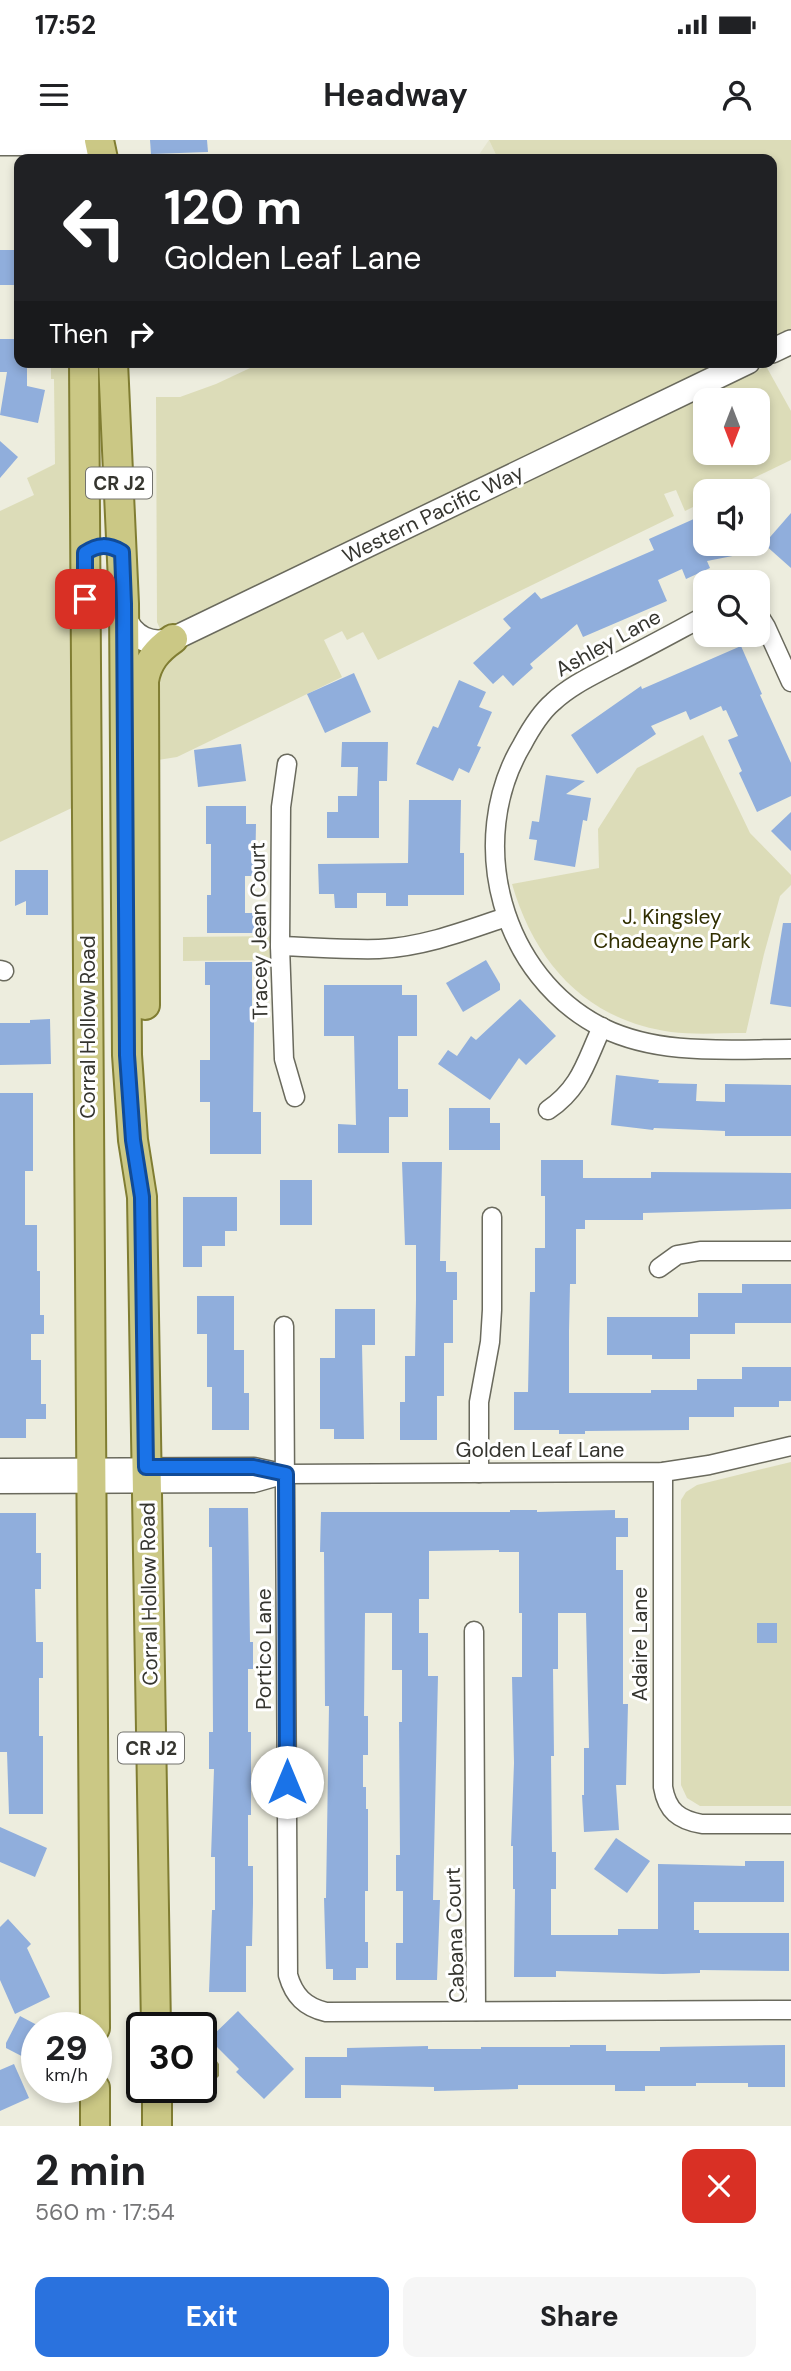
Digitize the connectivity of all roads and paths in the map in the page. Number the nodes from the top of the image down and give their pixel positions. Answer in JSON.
{"nodes":[{"id":1,"x":0,"y":146,"type":"edge"},
{"id":2,"x":98,"y":151,"type":"edge"},
{"id":3,"x":84,"y":368,"type":"edge"},
{"id":4,"x":113,"y":368,"type":"edge"},
{"id":5,"x":736,"y":368,"type":"edge"},
{"id":6,"x":122,"y":552,"type":"junction"},
{"id":7,"x":85,"y":553,"type":"junction"},
{"id":8,"x":124,"y":616,"type":"junction"},
{"id":9,"x":693,"y":622,"type":"edge"},
{"id":10,"x":770,"y":635,"type":"edge"},
{"id":11,"x":173,"y":639,"type":"junction"},
{"id":12,"x":791,"y":682,"type":"edge"},
{"id":13,"x":287,"y":764,"type":"dead end"},
{"id":14,"x":506,"y":917,"type":"junction"},
{"id":15,"x":280,"y":946,"type":"junction"},
{"id":16,"x":603,"y":1027,"type":"junction"},
{"id":17,"x":791,"y":1049,"type":"edge"},
{"id":18,"x":295,"y":1097,"type":"dead end"},
{"id":19,"x":548,"y":1110,"type":"dead end"},
{"id":20,"x":142,"y":1197,"type":"junction"},
{"id":21,"x":492,"y":1217,"type":"dead end"},
{"id":22,"x":791,"y":1251,"type":"edge"},
{"id":23,"x":659,"y":1268,"type":"dead end"},
{"id":24,"x":284,"y":1326,"type":"dead end"},
{"id":25,"x":791,"y":1446,"type":"edge"},
{"id":26,"x":0,"y":1468,"type":"edge"},
{"id":27,"x":663,"y":1472,"type":"junction"},
{"id":28,"x":479,"y":1473,"type":"junction"},
{"id":29,"x":286,"y":1474,"type":"junction"},
{"id":30,"x":147,"y":1475,"type":"junction"},
{"id":31,"x":91,"y":1476,"type":"junction"},
{"id":32,"x":0,"y":1484,"type":"edge"},
{"id":33,"x":474,"y":1631,"type":"dead end"},
{"id":34,"x":791,"y":1824,"type":"edge"},
{"id":35,"x":791,"y":2010,"type":"edge"},
{"id":36,"x":476,"y":2011,"type":"junction"},
{"id":37,"x":95,"y":2012,"type":"edge"},
{"id":38,"x":156,"y":2012,"type":"edge"},
{"id":39,"x":95,"y":2103,"type":"edge"},
{"id":40,"x":157,"y":2103,"type":"edge"},
{"id":41,"x":96,"y":2126,"type":"edge"},
{"id":42,"x":158,"y":2126,"type":"edge"}],
"edges":[{"from":1,"to":2,"type":"street"},
{"from":3,"to":7,"type":"main road","name":"Corral Hollow Road","number":"CR J2"},
{"from":4,"to":6,"type":"main road","name":"Corral Hollow Road","number":"CR J2"},
{"from":5,"to":11,"type":"street","name":"Western Pacific Way"},
{"from":6,"to":7,"type":"main road"},
{"from":6,"to":8,"type":"main road","name":"Corral Hollow Road","number":"CR J2"},
{"from":7,"to":31,"type":"main road","name":"Corral Hollow Road","number":"CR J2"},
{"from":8,"to":11,"type":"street","name":"Western Pacific Way"},
{"from":8,"to":20,"type":"main road","name":"Corral Hollow Road","number":"CR J2"},
{"from":9,"to":14,"type":"street","name":"Ashley Lane"},
{"from":10,"to":12,"type":"street"},
{"from":11,"to":20,"type":"main road"},
{"from":13,"to":15,"type":"street","name":"Tracey Jean Court"},
{"from":14,"to":15,"type":"street"},
{"from":14,"to":16,"type":"street","name":"Ashley Lane"},
{"from":15,"to":18,"type":"street","name":"Tracey Jean Court"},
{"from":16,"to":17,"type":"street","name":"Ashley Lane"},
{"from":16,"to":19,"type":"street"},
{"from":20,"to":30,"type":"main road","name":"Corral Hollow Road","number":"CR J2"},
{"from":21,"to":28,"type":"street"},
{"from":22,"to":23,"type":"street"},
{"from":24,"to":29,"type":"street","name":"Portico Lane"},
{"from":25,"to":27,"type":"street","name":"Golden Leaf Lane"},
{"from":26,"to":31,"type":"street","name":"Golden Leaf Lane"},
{"from":27,"to":28,"type":"street","name":"Golden Leaf Lane"},
{"from":27,"to":34,"type":"street","name":"Adaire Lane"},
{"from":28,"to":29,"type":"street","name":"Golden Leaf Lane"},
{"from":29,"to":30,"type":"street","name":"Golden Leaf Lane"},
{"from":29,"to":36,"type":"street","name":"Portico Lane"},
{"from":30,"to":31,"type":"street","name":"Golden Leaf Lane"},
{"from":30,"to":38,"type":"main road","name":"Corral Hollow Road","number":"CR J2"},
{"from":31,"to":32,"type":"street","name":"Golden Leaf Lane"},
{"from":31,"to":37,"type":"main road","name":"Corral Hollow Road","number":"CR J2"},
{"from":33,"to":36,"type":"street","name":"Cabana Court"},
{"from":35,"to":36,"type":"street","name":"Cabana Court"},
{"from":39,"to":41,"type":"main road"},
{"from":40,"to":42,"type":"main road"}]}
